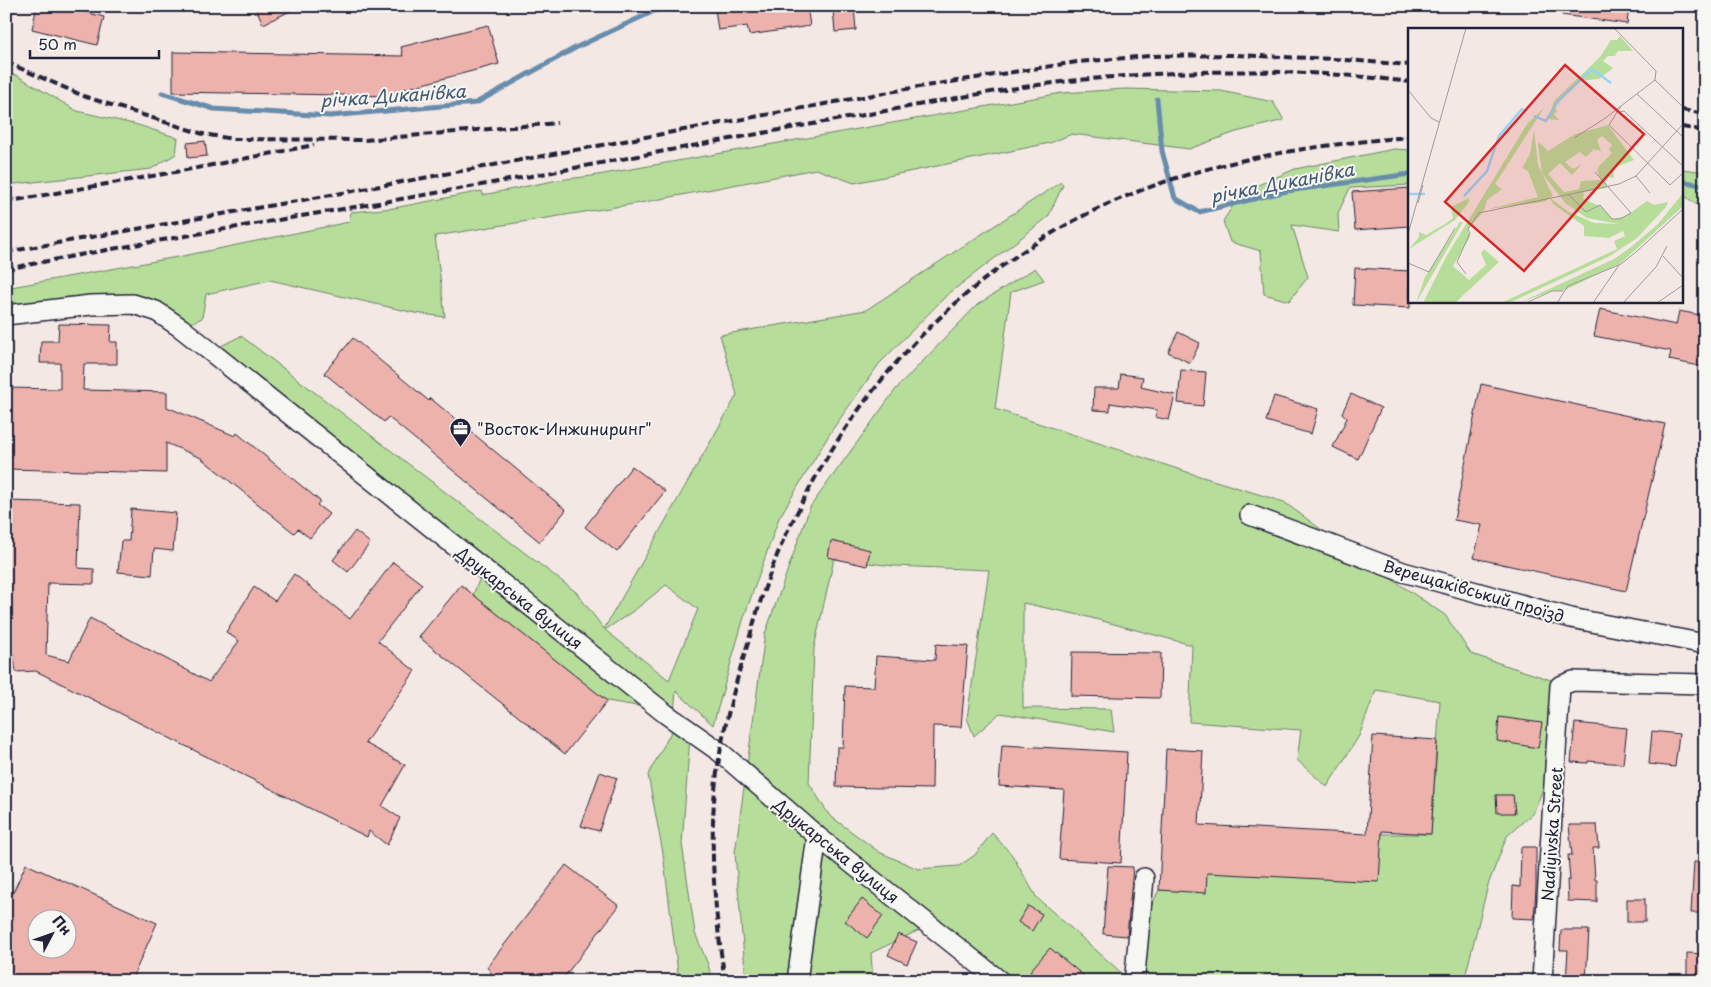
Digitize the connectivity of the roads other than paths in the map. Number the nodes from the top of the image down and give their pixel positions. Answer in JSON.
{"nodes":[{"id":1,"x":6,"y":315,"type":"edge"},
{"id":2,"x":1250,"y":515,"type":"dead end"},
{"id":3,"x":1705,"y":644,"type":"edge"},
{"id":4,"x":1705,"y":684,"type":"edge"},
{"id":5,"x":816,"y":836,"type":"junction"},
{"id":6,"x":1144,"y":878,"type":"dead end"},
{"id":7,"x":797,"y":981,"type":"edge"},
{"id":8,"x":1000,"y":981,"type":"edge"},
{"id":9,"x":1133,"y":981,"type":"edge"},
{"id":10,"x":1542,"y":981,"type":"edge"}],
"edges":[{"from":1,"to":5,"type":"street","name":"Друкарська вулиця"},
{"from":2,"to":3,"type":"street","name":"Верещаківський проїзд"},
{"from":4,"to":10,"type":"street","name":"Nadiyivska Street"},
{"from":5,"to":7,"type":"street"},
{"from":5,"to":8,"type":"street","name":"Друкарська вулиця"},
{"from":6,"to":9,"type":"street"}]}
